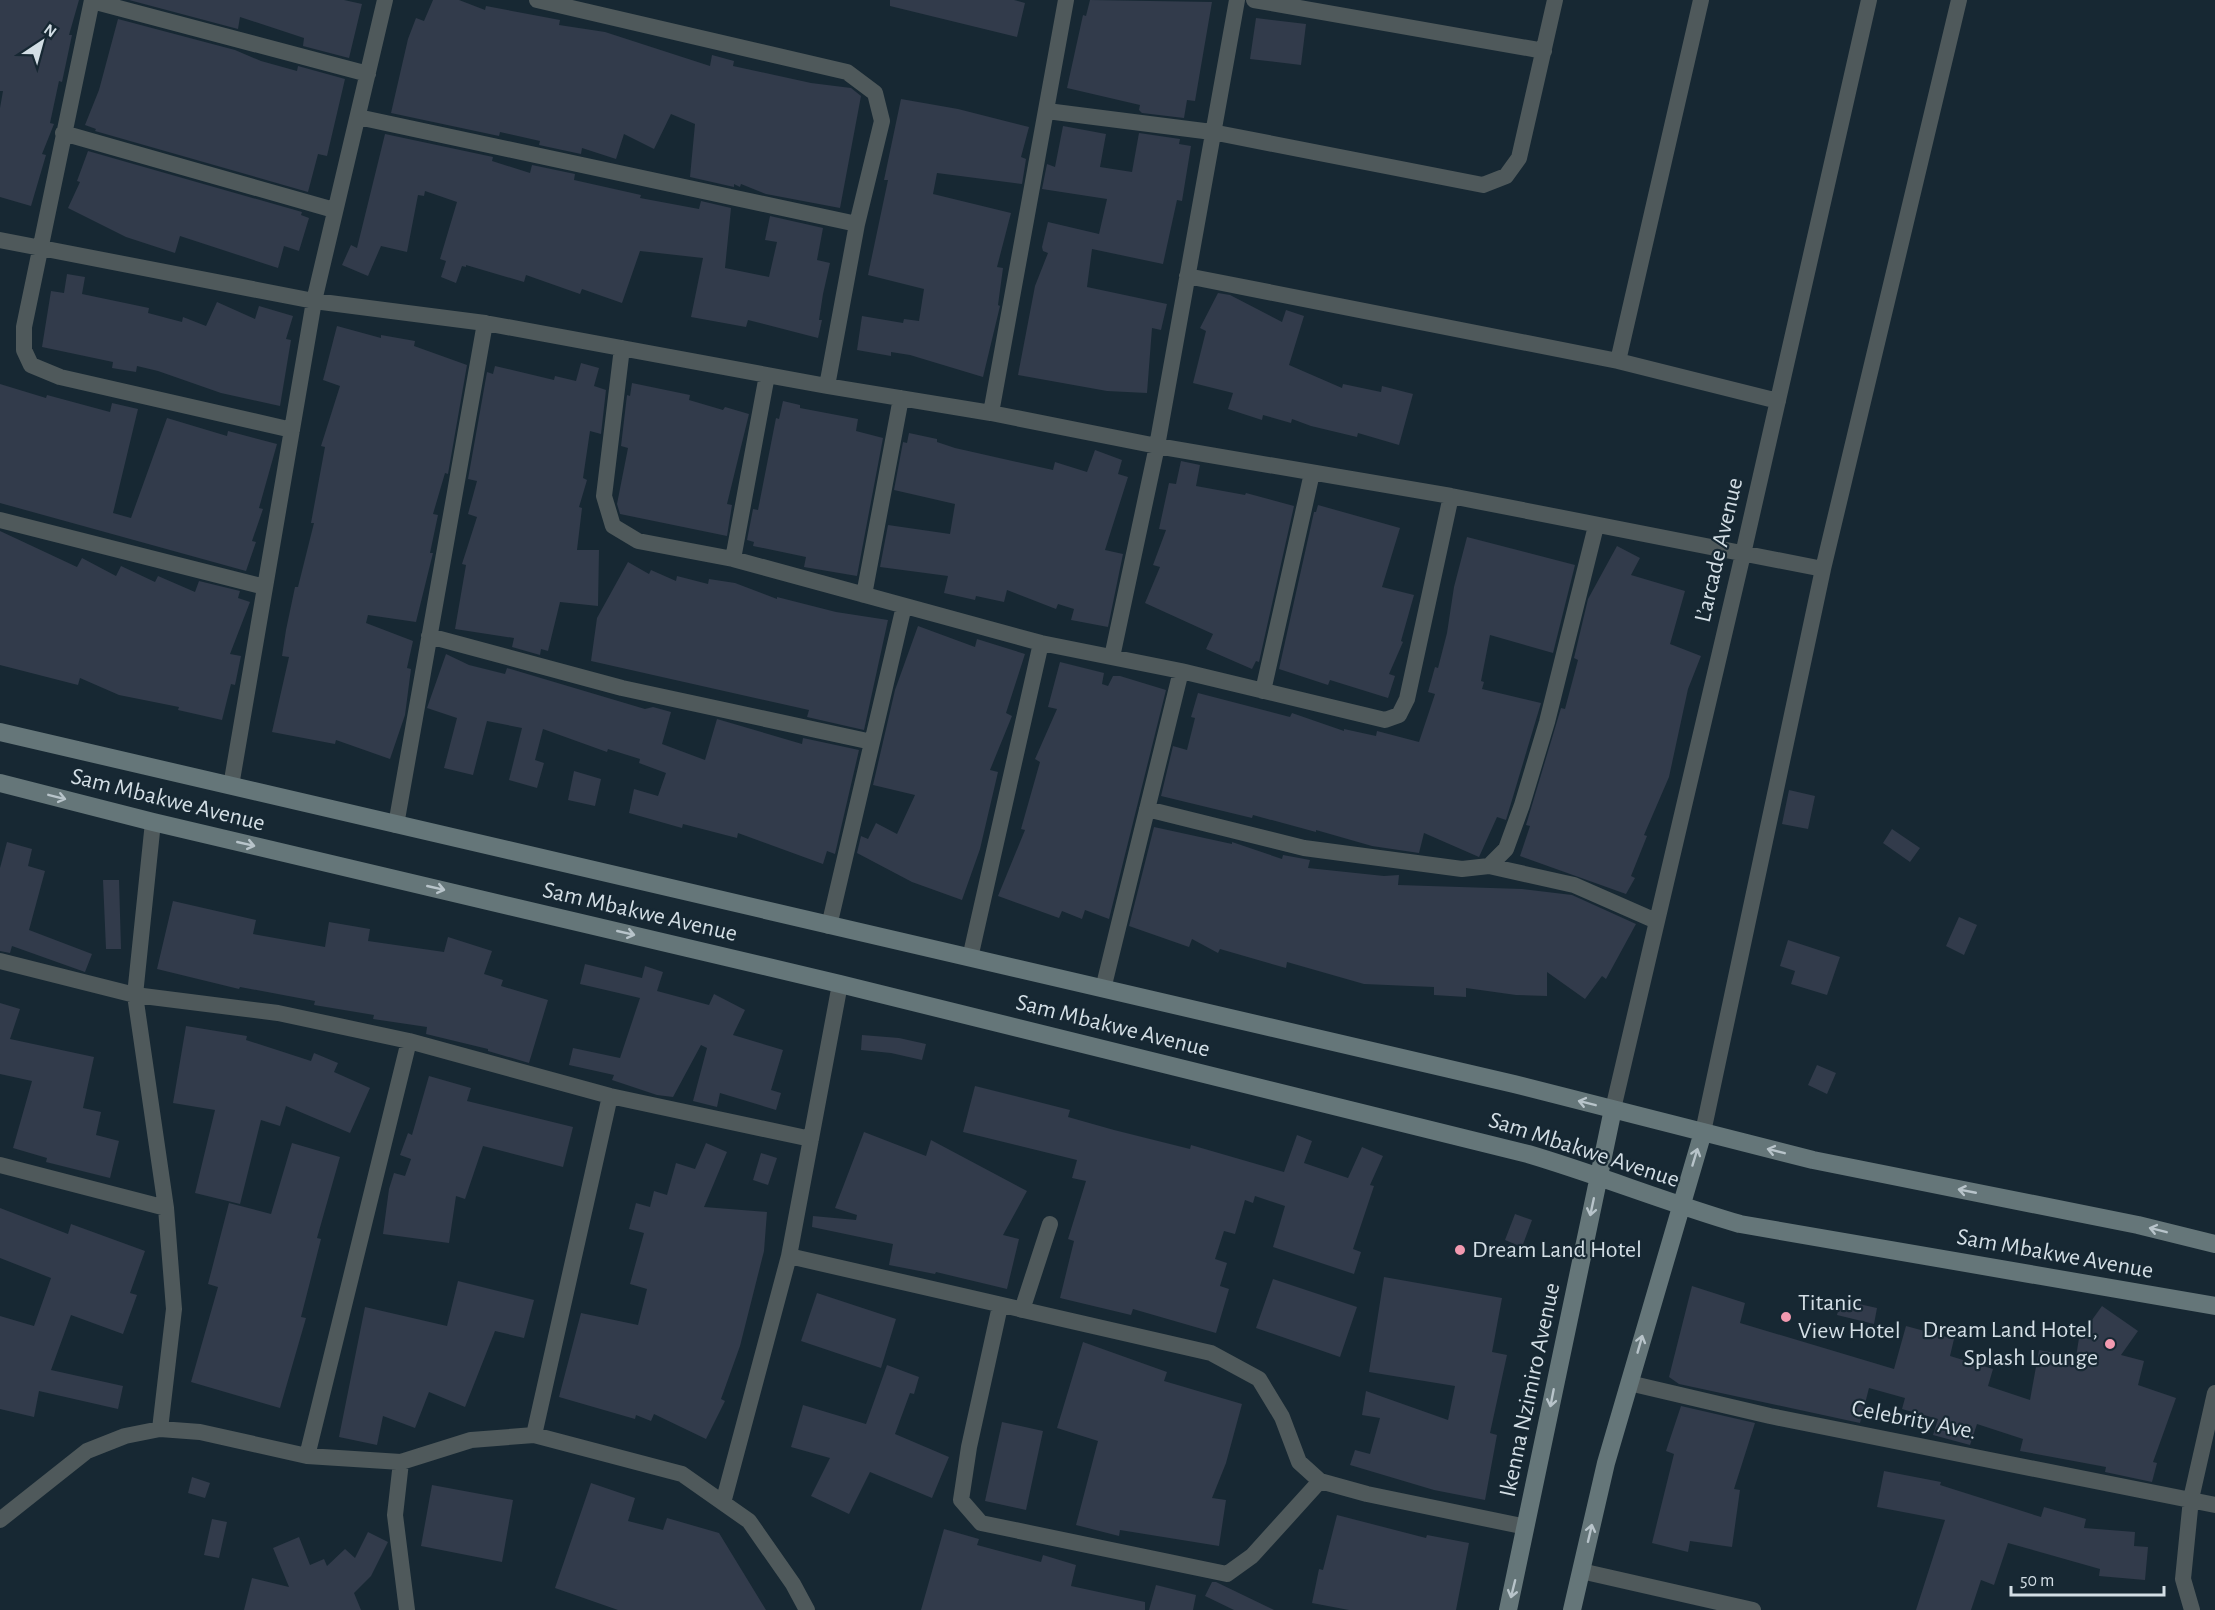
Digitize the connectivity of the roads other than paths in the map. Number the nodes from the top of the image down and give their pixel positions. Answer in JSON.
{"nodes":[{"id":1,"x":92,"y":0,"type":"edge"},
{"id":2,"x":385,"y":0,"type":"edge"},
{"id":3,"x":543,"y":0,"type":"edge"},
{"id":4,"x":1066,"y":0,"type":"edge"},
{"id":5,"x":1237,"y":0,"type":"edge"},
{"id":6,"x":1254,"y":0,"type":"edge"},
{"id":7,"x":1555,"y":0,"type":"edge"},
{"id":8,"x":1701,"y":0,"type":"edge"},
{"id":9,"x":1869,"y":0,"type":"edge"},
{"id":10,"x":1959,"y":0,"type":"edge"},
{"id":11,"x":1544,"y":51,"type":"junction"},
{"id":12,"x":368,"y":74,"type":"junction"},
{"id":13,"x":1047,"y":111,"type":"junction"},
{"id":14,"x":358,"y":117,"type":"junction"},
{"id":15,"x":1212,"y":132,"type":"junction"},
{"id":16,"x":63,"y":133,"type":"junction"},
{"id":17,"x":334,"y":210,"type":"junction"},
{"id":18,"x":858,"y":224,"type":"junction"},
{"id":19,"x":0,"y":240,"type":"edge"},
{"id":20,"x":39,"y":246,"type":"junction"},
{"id":21,"x":1187,"y":276,"type":"junction"},
{"id":22,"x":314,"y":301,"type":"junction"},
{"id":23,"x":485,"y":323,"type":"junction"},
{"id":24,"x":621,"y":348,"type":"junction"},
{"id":25,"x":1618,"y":362,"type":"junction"},
{"id":26,"x":767,"y":375,"type":"junction"},
{"id":27,"x":827,"y":386,"type":"junction"},
{"id":28,"x":901,"y":398,"type":"junction"},
{"id":29,"x":1778,"y":401,"type":"junction"},
{"id":30,"x":991,"y":413,"type":"junction"},
{"id":31,"x":292,"y":430,"type":"junction"},
{"id":32,"x":1157,"y":446,"type":"junction"},
{"id":33,"x":1312,"y":473,"type":"junction"},
{"id":34,"x":1451,"y":496,"type":"junction"},
{"id":35,"x":0,"y":520,"type":"edge"},
{"id":36,"x":1596,"y":526,"type":"junction"},
{"id":37,"x":1743,"y":554,"type":"junction"},
{"id":38,"x":733,"y":559,"type":"junction"},
{"id":39,"x":1823,"y":569,"type":"junction"},
{"id":40,"x":265,"y":587,"type":"junction"},
{"id":41,"x":864,"y":595,"type":"junction"},
{"id":42,"x":904,"y":606,"type":"junction"},
{"id":43,"x":429,"y":636,"type":"junction"},
{"id":44,"x":1041,"y":642,"type":"junction"},
{"id":45,"x":1112,"y":657,"type":"junction"},
{"id":46,"x":1181,"y":671,"type":"junction"},
{"id":47,"x":1263,"y":691,"type":"junction"},
{"id":48,"x":0,"y":732,"type":"edge"},
{"id":49,"x":872,"y":742,"type":"junction"},
{"id":50,"x":0,"y":783,"type":"edge"},
{"id":51,"x":231,"y":786,"type":"junction"},
{"id":52,"x":1147,"y":809,"type":"junction"},
{"id":53,"x":153,"y":822,"type":"junction"},
{"id":54,"x":396,"y":825,"type":"junction"},
{"id":55,"x":1489,"y":866,"type":"junction"},
{"id":56,"x":1656,"y":921,"type":"junction"},
{"id":57,"x":829,"y":926,"type":"junction"},
{"id":58,"x":970,"y":958,"type":"junction"},
{"id":59,"x":0,"y":961,"type":"edge"},
{"id":60,"x":840,"y":984,"type":"junction"},
{"id":61,"x":1103,"y":989,"type":"junction"},
{"id":62,"x":135,"y":995,"type":"junction"},
{"id":63,"x":409,"y":1041,"type":"junction"},
{"id":64,"x":610,"y":1096,"type":"junction"},
{"id":65,"x":1613,"y":1109,"type":"junction"},
{"id":66,"x":1702,"y":1132,"type":"junction"},
{"id":67,"x":811,"y":1139,"type":"junction"},
{"id":68,"x":0,"y":1165,"type":"edge"},
{"id":69,"x":1598,"y":1175,"type":"junction"},
{"id":70,"x":1680,"y":1206,"type":"junction"},
{"id":71,"x":166,"y":1208,"type":"junction"},
{"id":72,"x":1050,"y":1224,"type":"dead end"},
{"id":73,"x":2215,"y":1244,"type":"edge"},
{"id":74,"x":789,"y":1256,"type":"junction"},
{"id":75,"x":1000,"y":1306,"type":"junction"},
{"id":76,"x":2215,"y":1306,"type":"edge"},
{"id":77,"x":1022,"y":1311,"type":"junction"},
{"id":78,"x":1629,"y":1383,"type":"junction"},
{"id":79,"x":2215,"y":1394,"type":"edge"},
{"id":80,"x":160,"y":1429,"type":"junction"},
{"id":81,"x":534,"y":1435,"type":"junction"},
{"id":82,"x":307,"y":1456,"type":"junction"},
{"id":83,"x":401,"y":1462,"type":"junction"},
{"id":84,"x":1320,"y":1481,"type":"junction"},
{"id":85,"x":2191,"y":1499,"type":"junction"},
{"id":86,"x":723,"y":1503,"type":"junction"},
{"id":87,"x":2215,"y":1505,"type":"edge"},
{"id":88,"x":0,"y":1520,"type":"edge"},
{"id":89,"x":1526,"y":1527,"type":"junction"},
{"id":90,"x":1581,"y":1571,"type":"junction"},
{"id":91,"x":406,"y":1610,"type":"edge"},
{"id":92,"x":807,"y":1610,"type":"edge"},
{"id":93,"x":1508,"y":1610,"type":"edge"},
{"id":94,"x":1572,"y":1610,"type":"edge"},
{"id":95,"x":1753,"y":1610,"type":"edge"},
{"id":96,"x":2192,"y":1610,"type":"edge"}],
"edges":[{"from":1,"to":12,"type":"street"},
{"from":1,"to":16,"type":"street"},
{"from":2,"to":12,"type":"street"},
{"from":3,"to":18,"type":"street"},
{"from":4,"to":13,"type":"street"},
{"from":5,"to":15,"type":"street"},
{"from":6,"to":11,"type":"street"},
{"from":7,"to":11,"type":"street"},
{"from":8,"to":25,"type":"street"},
{"from":9,"to":29,"type":"street","name":"L’arcade Avenue"},
{"from":10,"to":39,"type":"street"},
{"from":11,"to":15,"type":"street"},
{"from":12,"to":14,"type":"street"},
{"from":13,"to":15,"type":"street"},
{"from":13,"to":30,"type":"street"},
{"from":14,"to":17,"type":"street"},
{"from":14,"to":18,"type":"street"},
{"from":15,"to":21,"type":"street"},
{"from":16,"to":17,"type":"street"},
{"from":16,"to":20,"type":"street"},
{"from":17,"to":22,"type":"street"},
{"from":18,"to":27,"type":"street"},
{"from":19,"to":20,"type":"street"},
{"from":20,"to":22,"type":"street"},
{"from":20,"to":31,"type":"street"},
{"from":21,"to":25,"type":"street"},
{"from":21,"to":32,"type":"street"},
{"from":22,"to":23,"type":"street"},
{"from":22,"to":31,"type":"street"},
{"from":23,"to":24,"type":"street"},
{"from":23,"to":43,"type":"street"},
{"from":24,"to":26,"type":"street"},
{"from":24,"to":38,"type":"street"},
{"from":25,"to":29,"type":"street"},
{"from":26,"to":27,"type":"street"},
{"from":26,"to":38,"type":"street"},
{"from":27,"to":28,"type":"street"},
{"from":28,"to":30,"type":"street"},
{"from":28,"to":41,"type":"street"},
{"from":29,"to":37,"type":"street","name":"L’arcade Avenue"},
{"from":30,"to":32,"type":"street"},
{"from":31,"to":40,"type":"street"},
{"from":32,"to":33,"type":"street"},
{"from":32,"to":45,"type":"street"},
{"from":33,"to":34,"type":"street"},
{"from":33,"to":47,"type":"street"},
{"from":34,"to":36,"type":"street"},
{"from":34,"to":47,"type":"street"},
{"from":35,"to":40,"type":"street"},
{"from":36,"to":37,"type":"street"},
{"from":36,"to":55,"type":"street"},
{"from":37,"to":39,"type":"street"},
{"from":37,"to":56,"type":"street","name":"L’arcade Avenue"},
{"from":38,"to":41,"type":"street"},
{"from":39,"to":66,"type":"street"},
{"from":40,"to":51,"type":"street"},
{"from":41,"to":42,"type":"street"},
{"from":42,"to":44,"type":"street"},
{"from":42,"to":49,"type":"street"},
{"from":43,"to":49,"type":"street"},
{"from":43,"to":54,"type":"street"},
{"from":44,"to":45,"type":"street"},
{"from":44,"to":58,"type":"street"},
{"from":45,"to":46,"type":"street"},
{"from":46,"to":47,"type":"street"},
{"from":46,"to":52,"type":"street"},
{"from":48,"to":51,"type":"main road","name":"Sam Mbakwe Avenue"},
{"from":49,"to":57,"type":"street"},
{"from":50,"to":53,"type":"main road","name":"Sam Mbakwe Avenue","one_way":true},
{"from":51,"to":54,"type":"main road","name":"Sam Mbakwe Avenue"},
{"from":52,"to":55,"type":"street"},
{"from":52,"to":61,"type":"street"},
{"from":53,"to":60,"type":"main road","name":"Sam Mbakwe Avenue","one_way":true},
{"from":53,"to":62,"type":"street"},
{"from":54,"to":57,"type":"main road","name":"Sam Mbakwe Avenue"},
{"from":55,"to":56,"type":"street"},
{"from":56,"to":65,"type":"street","name":"L’arcade Avenue"},
{"from":57,"to":58,"type":"main road","name":"Sam Mbakwe Avenue"},
{"from":58,"to":61,"type":"main road","name":"Sam Mbakwe Avenue"},
{"from":59,"to":62,"type":"street"},
{"from":60,"to":67,"type":"street"},
{"from":60,"to":69,"type":"main road","name":"Sam Mbakwe Avenue"},
{"from":65,"to":61,"type":"main road","name":"Sam Mbakwe Avenue","one_way":true},
{"from":62,"to":63,"type":"street"},
{"from":62,"to":71,"type":"street"},
{"from":63,"to":64,"type":"street"},
{"from":63,"to":82,"type":"street"},
{"from":64,"to":67,"type":"street"},
{"from":64,"to":81,"type":"street"},
{"from":65,"to":66,"type":"main road","name":"Sam Mbakwe Avenue"},
{"from":65,"to":69,"type":"main road","name":"Ikenna Nzimiro Avenue"},
{"from":70,"to":66,"type":"main road","one_way":true},
{"from":73,"to":66,"type":"main road","name":"Sam Mbakwe Avenue","one_way":true},
{"from":67,"to":74,"type":"street"},
{"from":68,"to":71,"type":"street"},
{"from":69,"to":70,"type":"main road","name":"Sam Mbakwe Avenue"},
{"from":69,"to":89,"type":"main road","name":"Ikenna Nzimiro Avenue","one_way":true},
{"from":70,"to":76,"type":"main road","name":"Sam Mbakwe Avenue"},
{"from":78,"to":70,"type":"main road","one_way":true},
{"from":71,"to":80,"type":"street"},
{"from":72,"to":77,"type":"street"},
{"from":74,"to":75,"type":"street"},
{"from":74,"to":86,"type":"street"},
{"from":75,"to":77,"type":"street"},
{"from":75,"to":84,"type":"street"},
{"from":77,"to":84,"type":"street"},
{"from":78,"to":85,"type":"street","name":"Celebrity Ave."},
{"from":90,"to":78,"type":"main road","one_way":true},
{"from":79,"to":85,"type":"street"},
{"from":80,"to":82,"type":"street"},
{"from":80,"to":88,"type":"street"},
{"from":81,"to":83,"type":"street"},
{"from":81,"to":86,"type":"street"},
{"from":82,"to":83,"type":"street"},
{"from":83,"to":91,"type":"street"},
{"from":84,"to":89,"type":"street"},
{"from":85,"to":87,"type":"street","name":"Celebrity Ave."},
{"from":85,"to":96,"type":"street"},
{"from":86,"to":92,"type":"street"},
{"from":89,"to":93,"type":"main road","name":"Ikenna Nzimiro Avenue","one_way":true},
{"from":90,"to":94,"type":"main road"},
{"from":90,"to":95,"type":"street"}]}
